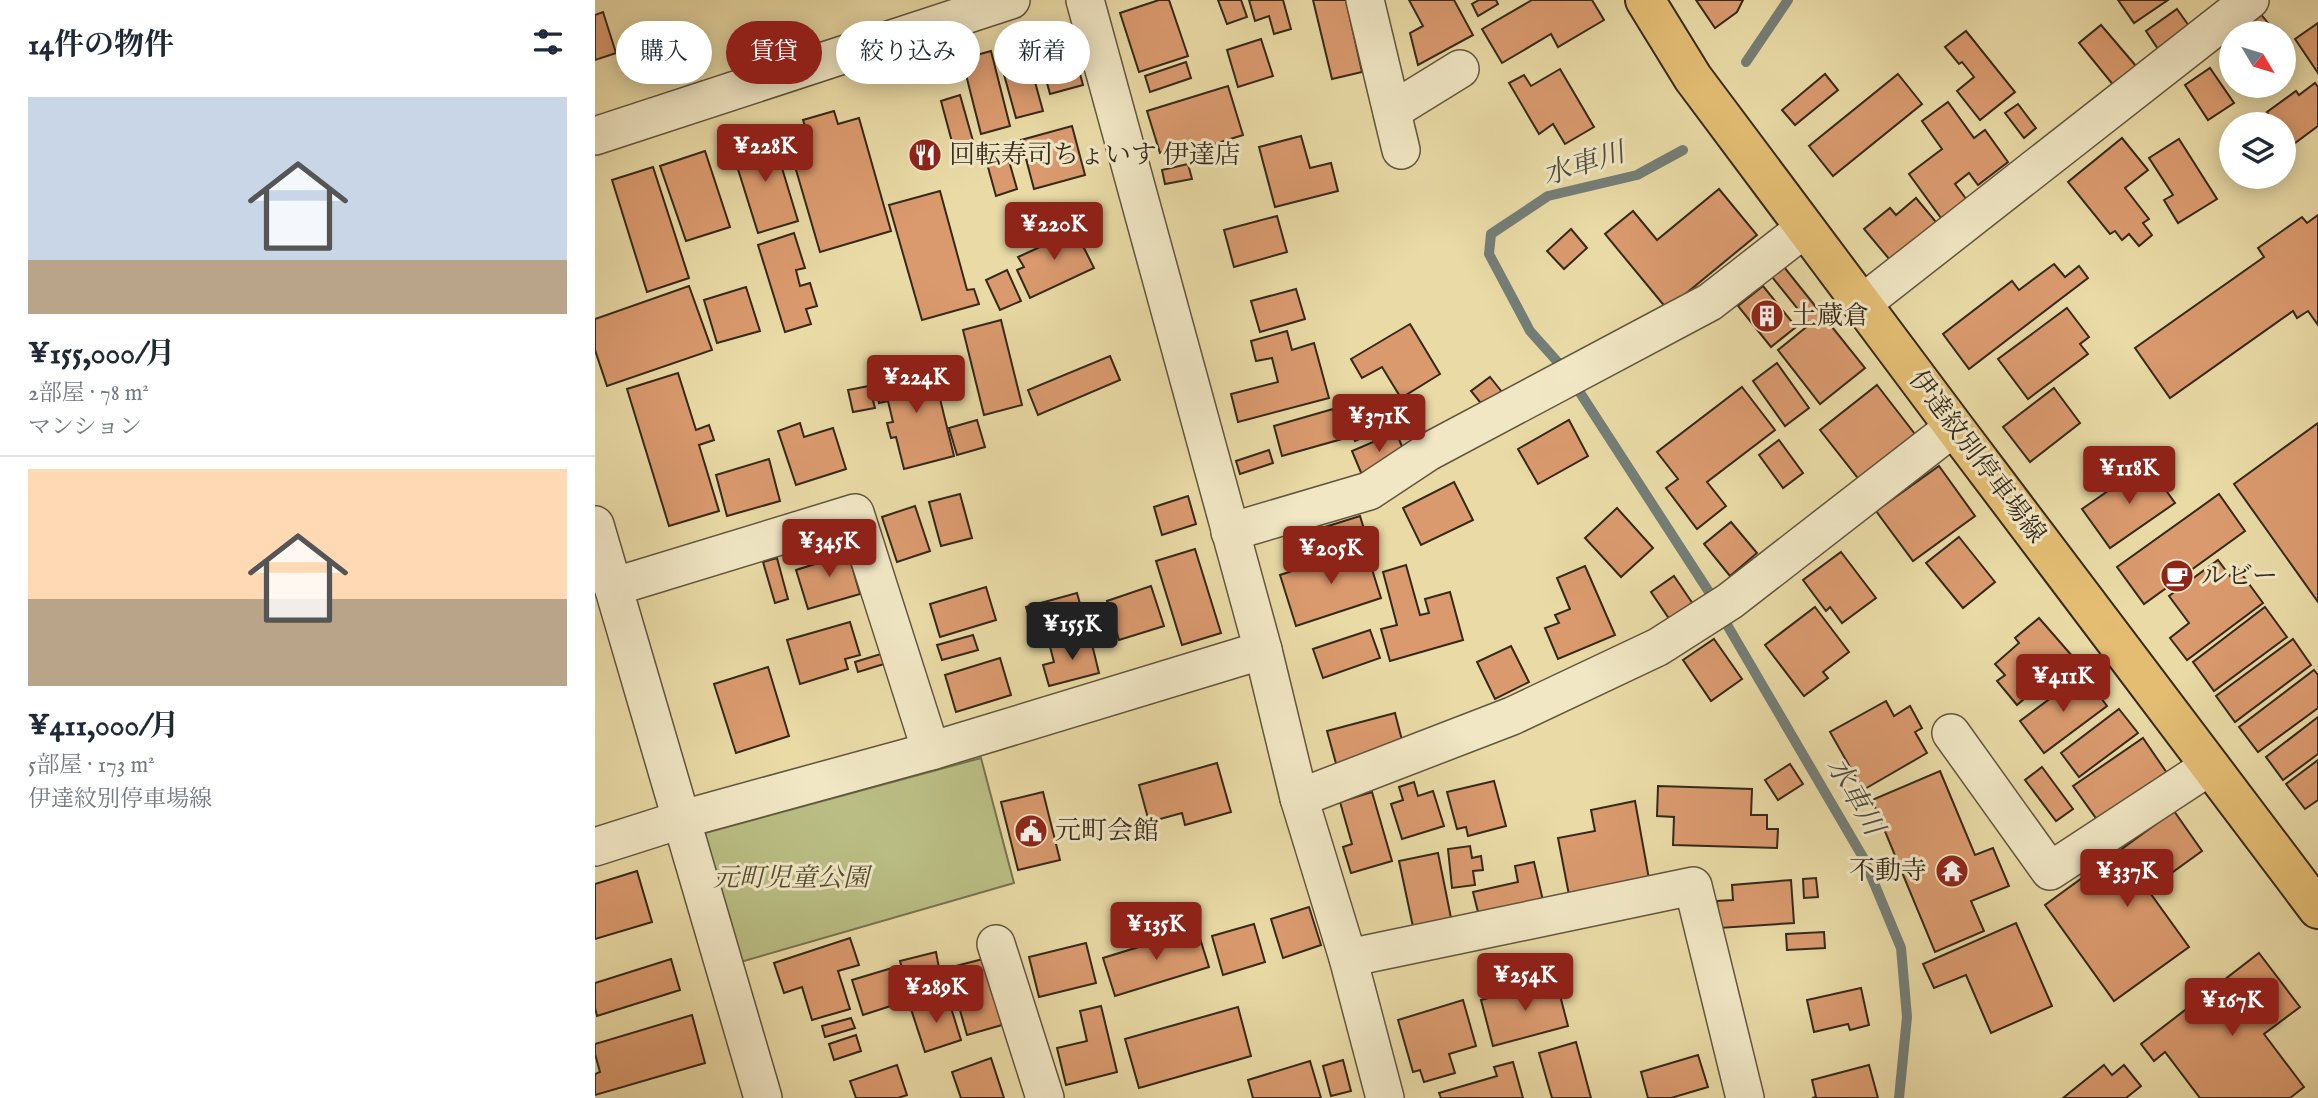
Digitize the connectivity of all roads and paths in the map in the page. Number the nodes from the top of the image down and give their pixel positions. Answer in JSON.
{"nodes":[{"id":1,"x":1011,"y":0,"type":"edge"},
{"id":2,"x":1085,"y":0,"type":"edge"},
{"id":3,"x":1365,"y":0,"type":"edge"},
{"id":4,"x":1645,"y":0,"type":"edge"},
{"id":5,"x":2251,"y":0,"type":"edge"},
{"id":6,"x":1460,"y":69,"type":"dead end"},
{"id":7,"x":1392,"y":111,"type":"junction"},
{"id":8,"x":595,"y":136,"type":"edge"},
{"id":9,"x":1401,"y":150,"type":"dead end"},
{"id":10,"x":1805,"y":228,"type":"junction"},
{"id":11,"x":1863,"y":303,"type":"junction"},
{"id":12,"x":1954,"y":427,"type":"junction"},
{"id":13,"x":595,"y":525,"type":"edge"},
{"id":14,"x":1230,"y":532,"type":"junction"},
{"id":15,"x":613,"y":587,"type":"junction"},
{"id":16,"x":1263,"y":650,"type":"junction"},
{"id":17,"x":1951,"y":733,"type":"dead end"},
{"id":18,"x":931,"y":751,"type":"junction"},
{"id":19,"x":2210,"y":766,"type":"junction"},
{"id":20,"x":1299,"y":798,"type":"junction"},
{"id":21,"x":683,"y":819,"type":"junction"},
{"id":22,"x":595,"y":847,"type":"edge"},
{"id":23,"x":2318,"y":909,"type":"edge"},
{"id":24,"x":996,"y":944,"type":"dead end"},
{"id":25,"x":1347,"y":958,"type":"junction"},
{"id":26,"x":764,"y":1098,"type":"edge"},
{"id":27,"x":1045,"y":1098,"type":"edge"},
{"id":28,"x":1385,"y":1098,"type":"edge"},
{"id":29,"x":1745,"y":1098,"type":"edge"}],
"edges":[{"from":1,"to":8,"type":"street"},
{"from":2,"to":14,"type":"street"},
{"from":3,"to":7,"type":"street"},
{"from":4,"to":10,"type":"main road","name":"伊達紋別停車場線"},
{"from":5,"to":11,"type":"street"},
{"from":6,"to":7,"type":"street"},
{"from":7,"to":9,"type":"street"},
{"from":10,"to":11,"type":"main road","name":"伊達紋別停車場線"},
{"from":10,"to":14,"type":"street"},
{"from":11,"to":12,"type":"main road","name":"伊達紋別停車場線"},
{"from":12,"to":19,"type":"main road","name":"伊達紋別停車場線"},
{"from":12,"to":20,"type":"street"},
{"from":13,"to":15,"type":"street"},
{"from":14,"to":16,"type":"street"},
{"from":15,"to":18,"type":"street"},
{"from":15,"to":21,"type":"street"},
{"from":16,"to":18,"type":"street"},
{"from":16,"to":20,"type":"street"},
{"from":17,"to":19,"type":"street"},
{"from":18,"to":21,"type":"street"},
{"from":19,"to":23,"type":"main road","name":"伊達紋別停車場線"},
{"from":20,"to":25,"type":"street"},
{"from":21,"to":22,"type":"street"},
{"from":21,"to":26,"type":"street"},
{"from":24,"to":27,"type":"street"},
{"from":25,"to":28,"type":"street"},
{"from":25,"to":29,"type":"street"}]}
